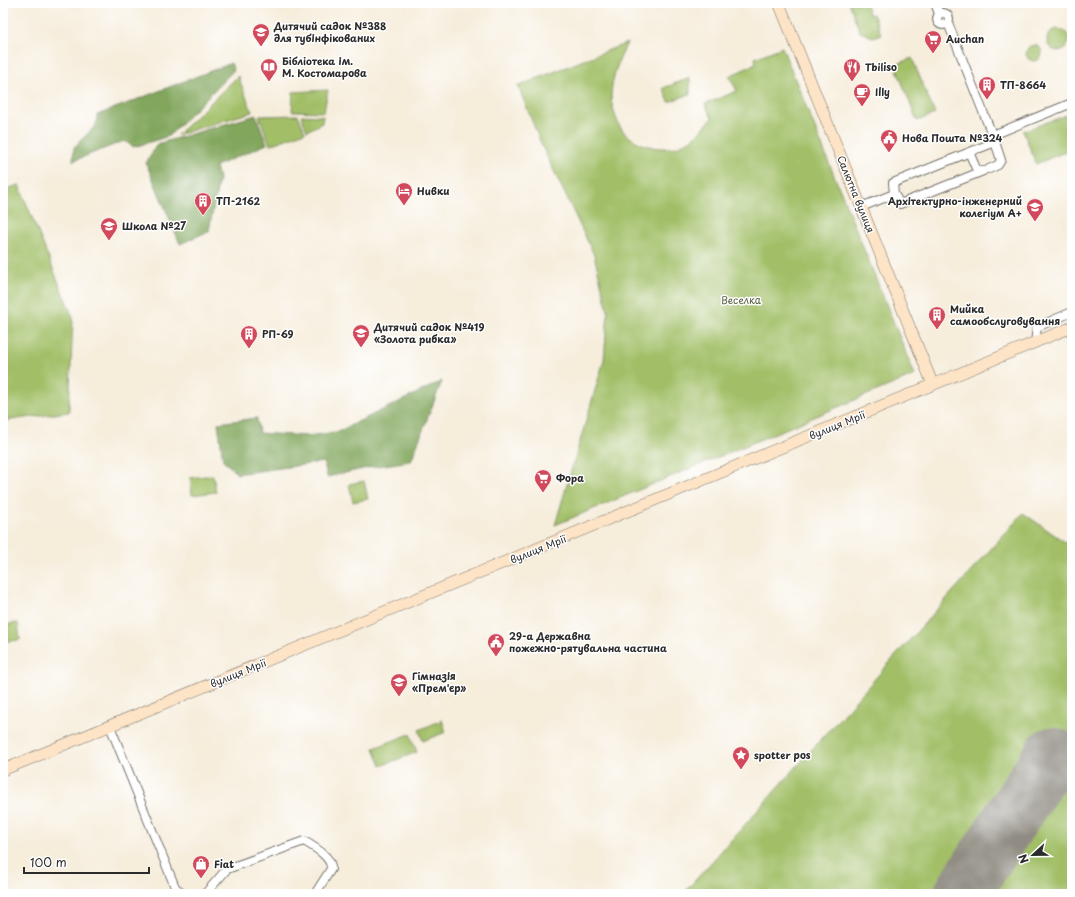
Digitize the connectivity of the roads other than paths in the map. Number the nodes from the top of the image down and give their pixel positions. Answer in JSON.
{"nodes":[{"id":1,"x":779,"y":3,"type":"edge"},
{"id":2,"x":935,"y":3,"type":"edge"},
{"id":3,"x":1072,"y":103,"type":"edge"},
{"id":4,"x":994,"y":138,"type":"junction"},
{"id":5,"x":975,"y":150,"type":"junction"},
{"id":6,"x":983,"y":171,"type":"junction"},
{"id":7,"x":894,"y":194,"type":"junction"},
{"id":8,"x":861,"y":207,"type":"junction"},
{"id":9,"x":1072,"y":312,"type":"edge"},
{"id":10,"x":1072,"y":327,"type":"edge"},
{"id":11,"x":1035,"y":343,"type":"junction"},
{"id":12,"x":933,"y":386,"type":"junction"},
{"id":13,"x":110,"y":726,"type":"junction"},
{"id":14,"x":3,"y":770,"type":"edge"},
{"id":15,"x":183,"y":894,"type":"edge"},
{"id":16,"x":205,"y":894,"type":"edge"},
{"id":17,"x":315,"y":894,"type":"edge"}],
"edges":[{"from":1,"to":8,"type":"street","name":"Салютна вулиця"},
{"from":2,"to":4,"type":"street"},
{"from":3,"to":4,"type":"street"},
{"from":4,"to":5,"type":"street"},
{"from":4,"to":6,"type":"street"},
{"from":5,"to":6,"type":"street"},
{"from":5,"to":7,"type":"street"},
{"from":6,"to":7,"type":"street"},
{"from":7,"to":8,"type":"street"},
{"from":8,"to":12,"type":"street","name":"Салютна вулиця"},
{"from":9,"to":11,"type":"street"},
{"from":10,"to":11,"type":"street","name":"вулиця Мрії"},
{"from":11,"to":12,"type":"street","name":"вулиця Мрії"},
{"from":12,"to":13,"type":"street","name":"вулиця Мрії"},
{"from":13,"to":14,"type":"street","name":"вулиця Мрії"},
{"from":13,"to":15,"type":"street"},
{"from":16,"to":17,"type":"street"}]}
